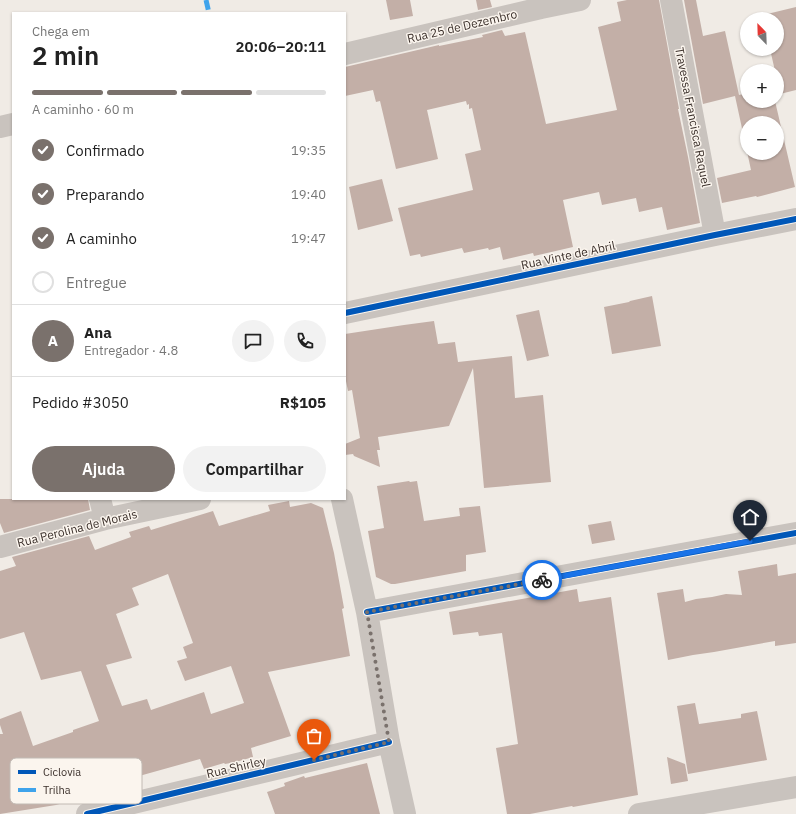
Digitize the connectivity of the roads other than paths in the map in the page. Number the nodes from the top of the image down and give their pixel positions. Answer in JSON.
{"nodes":[{"id":1,"x":580,"y":0,"type":"edge"},
{"id":2,"x":671,"y":0,"type":"edge"},
{"id":3,"x":541,"y":4,"type":"edge"},
{"id":4,"x":346,"y":54,"type":"edge"},
{"id":5,"x":12,"y":124,"type":"edge"},
{"id":6,"x":0,"y":127,"type":"edge"},
{"id":7,"x":796,"y":219,"type":"edge"},
{"id":8,"x":716,"y":235,"type":"junction"},
{"id":9,"x":346,"y":313,"type":"edge"},
{"id":10,"x":190,"y":500,"type":"edge"},
{"id":11,"x":342,"y":500,"type":"edge"},
{"id":12,"x":103,"y":509,"type":"edge"},
{"id":13,"x":796,"y":533,"type":"edge"},
{"id":14,"x":0,"y":547,"type":"edge"},
{"id":15,"x":367,"y":612,"type":"junction"},
{"id":16,"x":389,"y":742,"type":"junction"},
{"id":17,"x":796,"y":786,"type":"edge"},
{"id":18,"x":142,"y":801,"type":"edge"},
{"id":19,"x":129,"y":804,"type":"edge"},
{"id":20,"x":87,"y":814,"type":"edge"},
{"id":21,"x":405,"y":814,"type":"edge"},
{"id":22,"x":639,"y":814,"type":"edge"}],
"edges":[{"from":1,"to":3,"type":"street","name":"Rua 25 de Dezembro"},
{"from":2,"to":8,"type":"street","name":"Travessa Francisca Raquel"},
{"from":3,"to":4,"type":"street","name":"Rua 25 de Dezembro"},
{"from":5,"to":6,"type":"street"},
{"from":7,"to":8,"type":"street","name":"Rua Vinte de Abril"},
{"from":8,"to":9,"type":"street","name":"Rua Vinte de Abril"},
{"from":10,"to":12,"type":"street","name":"Rua Perolina de Morais"},
{"from":11,"to":15,"type":"street"},
{"from":12,"to":14,"type":"street","name":"Rua Perolina de Morais"},
{"from":13,"to":15,"type":"street"},
{"from":15,"to":16,"type":"street"},
{"from":16,"to":18,"type":"street","name":"Rua Shirley"},
{"from":16,"to":21,"type":"street"},
{"from":17,"to":22,"type":"street"},
{"from":19,"to":20,"type":"street","name":"Rua Shirley"}]}
